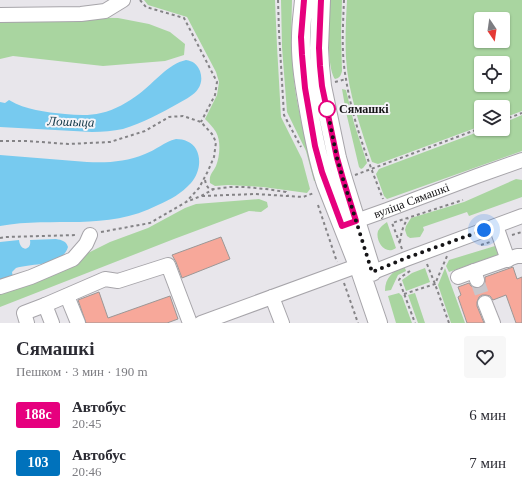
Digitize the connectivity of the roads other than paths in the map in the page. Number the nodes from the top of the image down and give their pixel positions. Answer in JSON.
{"nodes":[{"id":1,"x":123,"y":0,"type":"edge"},
{"id":2,"x":304,"y":0,"type":"edge"},
{"id":3,"x":321,"y":0,"type":"edge"},
{"id":4,"x":0,"y":16,"type":"edge"},
{"id":5,"x":522,"y":160,"type":"edge"},
{"id":6,"x":522,"y":216,"type":"edge"},
{"id":7,"x":349,"y":224,"type":"junction"},
{"id":8,"x":496,"y":226,"type":"junction"},
{"id":9,"x":90,"y":235,"type":"dead end"},
{"id":10,"x":522,"y":256,"type":"edge"},
{"id":11,"x":508,"y":260,"type":"junction"},
{"id":12,"x":365,"y":269,"type":"junction"},
{"id":13,"x":458,"y":277,"type":"dead end"},
{"id":14,"x":0,"y":287,"type":"edge"},
{"id":15,"x":67,"y":296,"type":"junction"},
{"id":16,"x":272,"y":297,"type":"junction"},
{"id":17,"x":485,"y":303,"type":"tunnel mouth"},
{"id":18,"x":45,"y":305,"type":"junction"},
{"id":19,"x":27,"y":323,"type":"edge"},
{"id":20,"x":52,"y":323,"type":"edge"},
{"id":21,"x":78,"y":323,"type":"edge"},
{"id":22,"x":190,"y":323,"type":"edge"},
{"id":23,"x":201,"y":323,"type":"edge"},
{"id":24,"x":282,"y":323,"type":"edge"},
{"id":25,"x":378,"y":323,"type":"edge"},
{"id":26,"x":390,"y":323,"type":"edge"},
{"id":27,"x":493,"y":323,"type":"edge"}],
"edges":[{"from":1,"to":4,"type":"street"},
{"from":2,"to":7,"type":"main road"},
{"from":3,"to":7,"type":"main road"},
{"from":5,"to":7,"type":"street","name":"вуліца Сямашкі"},
{"from":6,"to":8,"type":"street"},
{"from":7,"to":12,"type":"main road"},
{"from":8,"to":11,"type":"street"},
{"from":8,"to":12,"type":"street"},
{"from":9,"to":14,"type":"street"},
{"from":10,"to":11,"type":"street"},
{"from":11,"to":13,"type":"street"},
{"from":12,"to":16,"type":"street"},
{"from":12,"to":25,"type":"main road"},
{"from":12,"to":26,"type":"main road"},
{"from":15,"to":18,"type":"street"},
{"from":15,"to":21,"type":"street"},
{"from":15,"to":22,"type":"street"},
{"from":16,"to":23,"type":"street"},
{"from":16,"to":24,"type":"street"},
{"from":17,"to":27,"type":"street"},
{"from":18,"to":19,"type":"street"},
{"from":18,"to":20,"type":"street"}]}
